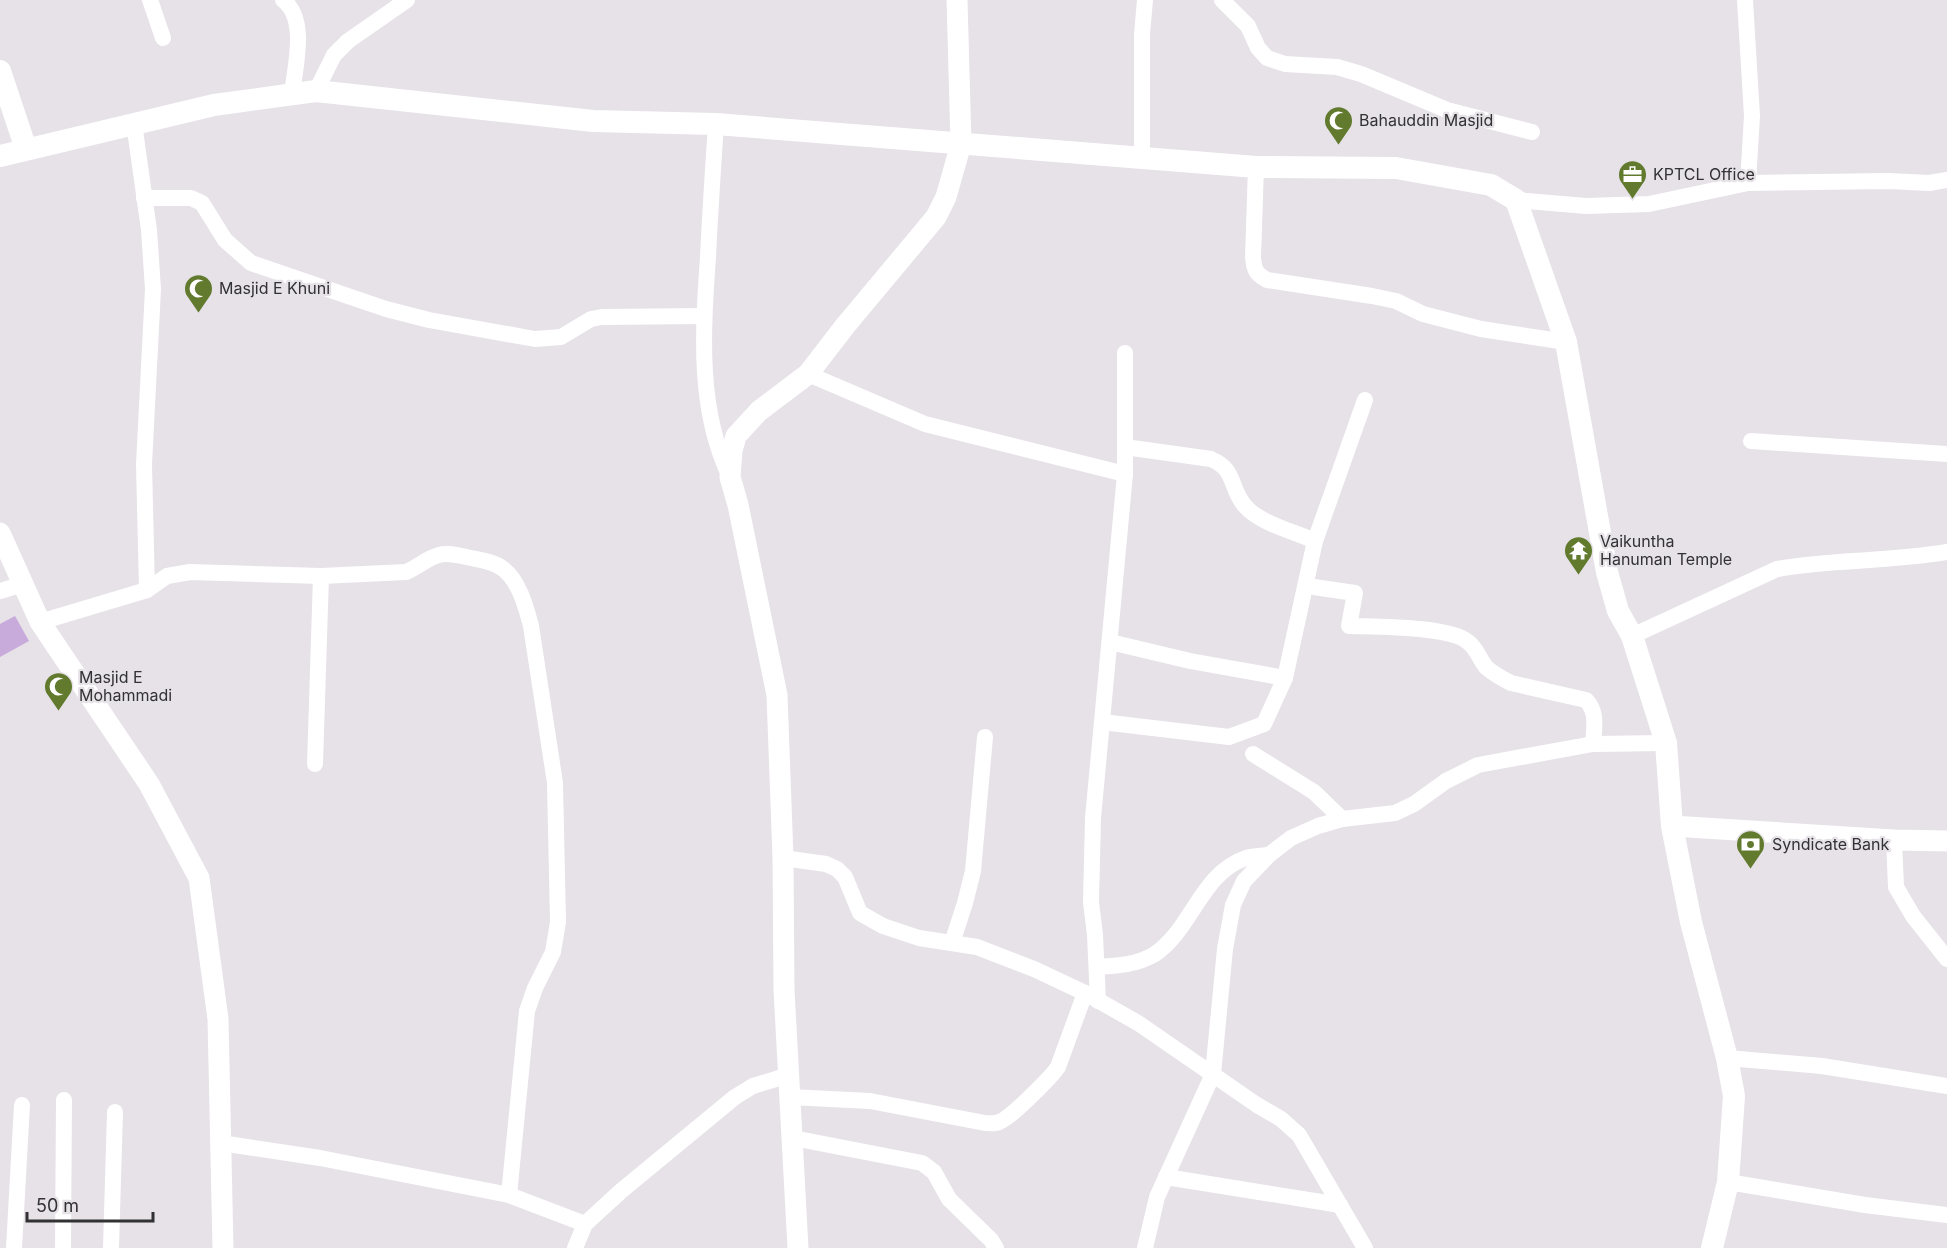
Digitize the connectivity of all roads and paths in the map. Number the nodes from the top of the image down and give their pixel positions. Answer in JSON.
{"nodes":[{"id":1,"x":150,"y":0,"type":"edge"},
{"id":2,"x":283,"y":0,"type":"edge"},
{"id":3,"x":407,"y":0,"type":"edge"},
{"id":4,"x":957,"y":0,"type":"edge"},
{"id":5,"x":1145,"y":0,"type":"edge"},
{"id":6,"x":1222,"y":0,"type":"edge"},
{"id":7,"x":1745,"y":0,"type":"edge"},
{"id":8,"x":163,"y":38,"type":"dead end"},
{"id":9,"x":0,"y":71,"type":"edge"},
{"id":10,"x":316,"y":91,"type":"junction"},
{"id":11,"x":292,"y":94,"type":"junction"},
{"id":12,"x":134,"y":123,"type":"junction"},
{"id":13,"x":716,"y":124,"type":"junction"},
{"id":14,"x":1532,"y":132,"type":"dead end"},
{"id":15,"x":961,"y":144,"type":"junction"},
{"id":16,"x":26,"y":149,"type":"junction"},
{"id":17,"x":0,"y":156,"type":"edge"},
{"id":18,"x":1142,"y":158,"type":"junction"},
{"id":19,"x":1256,"y":167,"type":"junction"},
{"id":20,"x":1947,"y":180,"type":"edge"},
{"id":21,"x":1748,"y":183,"type":"junction"},
{"id":22,"x":144,"y":198,"type":"junction"},
{"id":23,"x":1516,"y":200,"type":"junction"},
{"id":24,"x":704,"y":316,"type":"junction"},
{"id":25,"x":1566,"y":342,"type":"junction"},
{"id":26,"x":1125,"y":352,"type":"dead end"},
{"id":27,"x":808,"y":374,"type":"junction"},
{"id":28,"x":1365,"y":400,"type":"dead end"},
{"id":29,"x":1751,"y":441,"type":"dead end"},
{"id":30,"x":1125,"y":447,"type":"junction"},
{"id":31,"x":1947,"y":454,"type":"edge"},
{"id":32,"x":1125,"y":474,"type":"junction"},
{"id":33,"x":730,"y":477,"type":"junction"},
{"id":34,"x":0,"y":533,"type":"edge"},
{"id":35,"x":1315,"y":541,"type":"junction"},
{"id":36,"x":1947,"y":552,"type":"edge"},
{"id":37,"x":321,"y":576,"type":"junction"},
{"id":38,"x":23,"y":584,"type":"junction"},
{"id":39,"x":1307,"y":586,"type":"junction"},
{"id":40,"x":147,"y":590,"type":"junction"},
{"id":41,"x":0,"y":591,"type":"edge"},
{"id":42,"x":40,"y":622,"type":"junction"},
{"id":43,"x":1632,"y":636,"type":"junction"},
{"id":44,"x":1110,"y":642,"type":"junction"},
{"id":45,"x":1285,"y":678,"type":"junction"},
{"id":46,"x":1102,"y":722,"type":"junction"},
{"id":47,"x":985,"y":737,"type":"dead end"},
{"id":48,"x":1666,"y":743,"type":"junction"},
{"id":49,"x":1593,"y":744,"type":"junction"},
{"id":50,"x":1252,"y":754,"type":"dead end"},
{"id":51,"x":315,"y":764,"type":"dead end"},
{"id":52,"x":1342,"y":819,"type":"junction"},
{"id":53,"x":1672,"y":826,"type":"junction"},
{"id":54,"x":1894,"y":840,"type":"junction"},
{"id":55,"x":1947,"y":840,"type":"edge"},
{"id":56,"x":1269,"y":855,"type":"junction"},
{"id":57,"x":783,"y":858,"type":"junction"},
{"id":58,"x":952,"y":943,"type":"junction"},
{"id":59,"x":1947,"y":958,"type":"edge"},
{"id":60,"x":1097,"y":967,"type":"junction"},
{"id":61,"x":1091,"y":997,"type":"junction"},
{"id":62,"x":1727,"y":1058,"type":"junction"},
{"id":63,"x":1213,"y":1074,"type":"junction"},
{"id":64,"x":789,"y":1075,"type":"junction"},
{"id":65,"x":1947,"y":1086,"type":"edge"},
{"id":66,"x":790,"y":1097,"type":"junction"},
{"id":67,"x":64,"y":1100,"type":"dead end"},
{"id":68,"x":22,"y":1105,"type":"dead end"},
{"id":69,"x":115,"y":1112,"type":"dead end"},
{"id":70,"x":793,"y":1138,"type":"junction"},
{"id":71,"x":221,"y":1143,"type":"junction"},
{"id":72,"x":1166,"y":1177,"type":"junction"},
{"id":73,"x":1728,"y":1182,"type":"junction"},
{"id":74,"x":509,"y":1195,"type":"junction"},
{"id":75,"x":1340,"y":1205,"type":"junction"},
{"id":76,"x":1947,"y":1215,"type":"edge"},
{"id":77,"x":585,"y":1224,"type":"junction"},
{"id":78,"x":14,"y":1248,"type":"edge"},
{"id":79,"x":63,"y":1248,"type":"edge"},
{"id":80,"x":111,"y":1248,"type":"edge"},
{"id":81,"x":223,"y":1248,"type":"edge"},
{"id":82,"x":575,"y":1248,"type":"edge"},
{"id":83,"x":798,"y":1248,"type":"edge"},
{"id":84,"x":996,"y":1248,"type":"edge"},
{"id":85,"x":1145,"y":1248,"type":"edge"},
{"id":86,"x":1365,"y":1248,"type":"edge"},
{"id":87,"x":1712,"y":1248,"type":"edge"}],
"edges":[{"from":1,"to":8,"type":"street"},
{"from":2,"to":11,"type":"street"},
{"from":3,"to":10,"type":"street"},
{"from":4,"to":15,"type":"street"},
{"from":5,"to":18,"type":"street"},
{"from":6,"to":14,"type":"street"},
{"from":7,"to":21,"type":"street"},
{"from":9,"to":16,"type":"main road"},
{"from":10,"to":11,"type":"main road"},
{"from":10,"to":13,"type":"main road"},
{"from":11,"to":12,"type":"main road"},
{"from":12,"to":16,"type":"main road"},
{"from":12,"to":22,"type":"street"},
{"from":13,"to":15,"type":"main road"},
{"from":13,"to":24,"type":"street"},
{"from":15,"to":18,"type":"main road"},
{"from":15,"to":27,"type":"street"},
{"from":16,"to":17,"type":"main road"},
{"from":18,"to":19,"type":"main road"},
{"from":19,"to":23,"type":"main road"},
{"from":19,"to":25,"type":"street"},
{"from":20,"to":21,"type":"street"},
{"from":21,"to":23,"type":"street"},
{"from":22,"to":24,"type":"street"},
{"from":22,"to":40,"type":"street"},
{"from":23,"to":25,"type":"main road"},
{"from":24,"to":33,"type":"street"},
{"from":25,"to":43,"type":"main road"},
{"from":26,"to":30,"type":"street"},
{"from":27,"to":32,"type":"street"},
{"from":27,"to":33,"type":"street"},
{"from":28,"to":35,"type":"street"},
{"from":29,"to":31,"type":"street"},
{"from":30,"to":32,"type":"street"},
{"from":30,"to":35,"type":"street"},
{"from":32,"to":44,"type":"street"},
{"from":33,"to":57,"type":"street"},
{"from":34,"to":38,"type":"street"},
{"from":35,"to":39,"type":"street"},
{"from":36,"to":43,"type":"street"},
{"from":37,"to":40,"type":"street"},
{"from":37,"to":51,"type":"street"},
{"from":37,"to":74,"type":"street"},
{"from":38,"to":41,"type":"street"},
{"from":38,"to":42,"type":"street"},
{"from":39,"to":45,"type":"street"},
{"from":39,"to":49,"type":"street"},
{"from":40,"to":42,"type":"street"},
{"from":42,"to":71,"type":"street"},
{"from":43,"to":48,"type":"main road"},
{"from":44,"to":45,"type":"street"},
{"from":44,"to":46,"type":"street"},
{"from":45,"to":46,"type":"street"},
{"from":46,"to":60,"type":"street"},
{"from":47,"to":58,"type":"street"},
{"from":48,"to":49,"type":"street"},
{"from":48,"to":53,"type":"main road"},
{"from":49,"to":52,"type":"street"},
{"from":50,"to":52,"type":"street"},
{"from":52,"to":56,"type":"street"},
{"from":53,"to":54,"type":"street"},
{"from":53,"to":62,"type":"main road"},
{"from":54,"to":55,"type":"street"},
{"from":54,"to":59,"type":"street"},
{"from":56,"to":60,"type":"street"},
{"from":56,"to":63,"type":"street"},
{"from":57,"to":58,"type":"street"},
{"from":57,"to":64,"type":"street"},
{"from":58,"to":61,"type":"street"},
{"from":60,"to":61,"type":"street"},
{"from":61,"to":63,"type":"street"},
{"from":61,"to":66,"type":"street"},
{"from":62,"to":65,"type":"street"},
{"from":62,"to":73,"type":"main road"},
{"from":63,"to":72,"type":"street"},
{"from":63,"to":75,"type":"street"},
{"from":64,"to":66,"type":"street"},
{"from":64,"to":77,"type":"street"},
{"from":66,"to":70,"type":"street"},
{"from":67,"to":79,"type":"street"},
{"from":68,"to":78,"type":"street"},
{"from":69,"to":80,"type":"street"},
{"from":70,"to":83,"type":"street"},
{"from":70,"to":84,"type":"street"},
{"from":71,"to":74,"type":"street"},
{"from":71,"to":81,"type":"street"},
{"from":72,"to":75,"type":"street"},
{"from":72,"to":85,"type":"street"},
{"from":73,"to":76,"type":"street"},
{"from":73,"to":87,"type":"main road"},
{"from":74,"to":77,"type":"street"},
{"from":75,"to":86,"type":"street"},
{"from":77,"to":82,"type":"street"}]}
